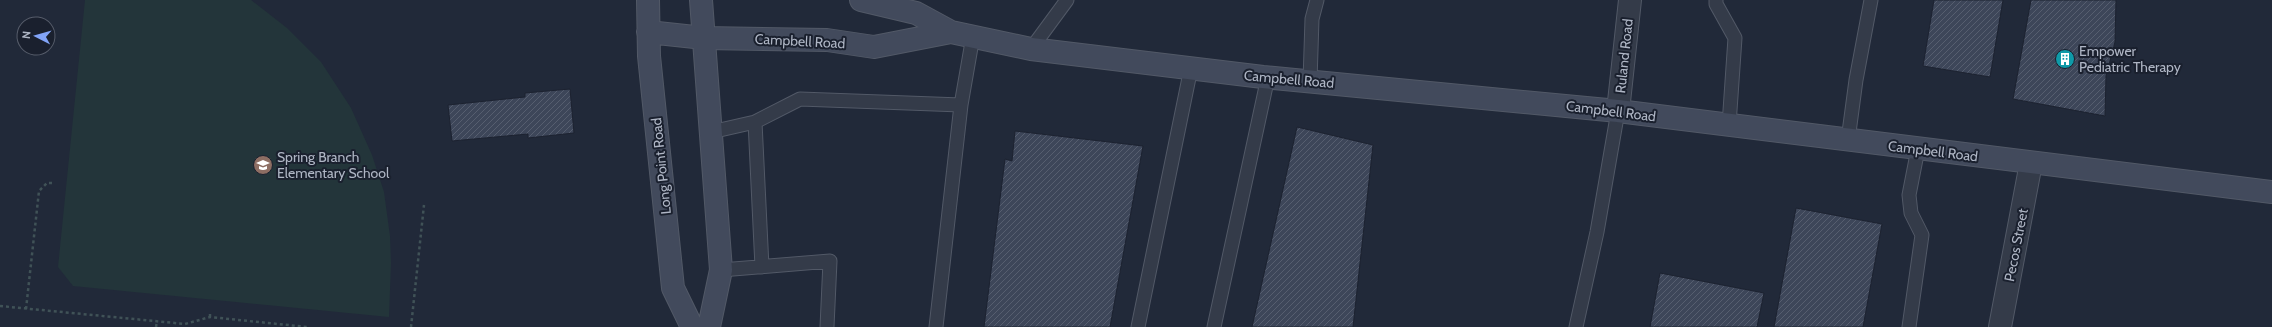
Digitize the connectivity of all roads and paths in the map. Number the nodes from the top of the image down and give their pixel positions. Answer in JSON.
{"nodes":[{"id":1,"x":648,"y":0,"type":"edge"},
{"id":2,"x":701,"y":0,"type":"edge"},
{"id":3,"x":1067,"y":0,"type":"edge"},
{"id":4,"x":1316,"y":0,"type":"edge"},
{"id":5,"x":1630,"y":0,"type":"edge"},
{"id":6,"x":1716,"y":0,"type":"edge"},
{"id":7,"x":1871,"y":0,"type":"edge"},
{"id":8,"x":868,"y":1,"type":"edge"},
{"id":9,"x":917,"y":6,"type":"edge"},
{"id":10,"x":648,"y":32,"type":"junction"},
{"id":11,"x":951,"y":32,"type":"junction"},
{"id":12,"x":973,"y":36,"type":"junction"},
{"id":13,"x":704,"y":38,"type":"junction"},
{"id":14,"x":1031,"y":49,"type":"junction"},
{"id":15,"x":1191,"y":68,"type":"junction"},
{"id":16,"x":1268,"y":77,"type":"junction"},
{"id":17,"x":1310,"y":81,"type":"junction"},
{"id":18,"x":961,"y":105,"type":"junction"},
{"id":19,"x":1618,"y":111,"type":"junction"},
{"id":20,"x":755,"y":122,"type":"junction"},
{"id":21,"x":1729,"y":125,"type":"junction"},
{"id":22,"x":711,"y":132,"type":"junction"},
{"id":23,"x":1848,"y":140,"type":"junction"},
{"id":24,"x":1918,"y":149,"type":"junction"},
{"id":25,"x":2031,"y":163,"type":"junction"},
{"id":26,"x":54,"y":183,"type":"dead end"},
{"id":27,"x":2272,"y":192,"type":"edge"},
{"id":28,"x":424,"y":205,"type":"dead end"},
{"id":29,"x":762,"y":266,"type":"junction"},
{"id":30,"x":721,"y":270,"type":"junction"},
{"id":31,"x":0,"y":306,"type":"edge"},
{"id":32,"x":26,"y":309,"type":"junction"},
{"id":33,"x":210,"y":311,"type":"dead end"},
{"id":34,"x":210,"y":317,"type":"junction"},
{"id":35,"x":157,"y":320,"type":"junction"},
{"id":36,"x":156,"y":327,"type":"edge"},
{"id":37,"x":307,"y":327,"type":"edge"},
{"id":38,"x":411,"y":327,"type":"edge"},
{"id":39,"x":692,"y":327,"type":"edge"},
{"id":40,"x":709,"y":327,"type":"edge"},
{"id":41,"x":827,"y":327,"type":"edge"},
{"id":42,"x":936,"y":327,"type":"edge"},
{"id":43,"x":1138,"y":327,"type":"edge"},
{"id":44,"x":1214,"y":327,"type":"edge"},
{"id":45,"x":1576,"y":327,"type":"edge"},
{"id":46,"x":1909,"y":327,"type":"edge"},
{"id":47,"x":2000,"y":327,"type":"edge"}],
"edges":[{"from":1,"to":10,"type":"street","name":"Long Point Road"},
{"from":2,"to":13,"type":"street"},
{"from":3,"to":14,"type":"lane"},
{"from":4,"to":17,"type":"lane"},
{"from":5,"to":19,"type":"street","name":"Ruland Road"},
{"from":6,"to":21,"type":"lane"},
{"from":7,"to":23,"type":"lane"},
{"from":8,"to":9,"type":"street","name":"Campbell Road"},
{"from":9,"to":11,"type":"street","name":"Campbell Road"},
{"from":10,"to":13,"type":"street","name":"Campbell Road"},
{"from":10,"to":39,"type":"street","name":"Long Point Road"},
{"from":11,"to":12,"type":"street","name":"Campbell Road"},
{"from":11,"to":13,"type":"street","name":"Campbell Road"},
{"from":12,"to":14,"type":"street","name":"Campbell Road"},
{"from":12,"to":18,"type":"lane"},
{"from":13,"to":22,"type":"street"},
{"from":14,"to":15,"type":"street","name":"Campbell Road"},
{"from":15,"to":16,"type":"street","name":"Campbell Road"},
{"from":15,"to":43,"type":"lane"},
{"from":16,"to":17,"type":"street","name":"Campbell Road"},
{"from":16,"to":44,"type":"lane"},
{"from":17,"to":19,"type":"street","name":"Campbell Road"},
{"from":18,"to":20,"type":"lane"},
{"from":18,"to":42,"type":"lane"},
{"from":19,"to":21,"type":"street","name":"Campbell Road"},
{"from":19,"to":45,"type":"lane"},
{"from":20,"to":22,"type":"lane"},
{"from":20,"to":29,"type":"lane"},
{"from":21,"to":23,"type":"street","name":"Campbell Road"},
{"from":22,"to":30,"type":"street"},
{"from":23,"to":24,"type":"street","name":"Campbell Road"},
{"from":24,"to":25,"type":"street","name":"Campbell Road"},
{"from":24,"to":46,"type":"lane"},
{"from":25,"to":27,"type":"street","name":"Campbell Road"},
{"from":25,"to":47,"type":"street","name":"Pecos Street"},
{"from":26,"to":32,"type":"path"},
{"from":28,"to":38,"type":"path"},
{"from":29,"to":30,"type":"lane"},
{"from":29,"to":41,"type":"lane"},
{"from":30,"to":40,"type":"street"},
{"from":31,"to":32,"type":"path"},
{"from":32,"to":35,"type":"path"},
{"from":33,"to":34,"type":"path"},
{"from":34,"to":35,"type":"path"},
{"from":34,"to":37,"type":"path"},
{"from":35,"to":36,"type":"path"}]}
